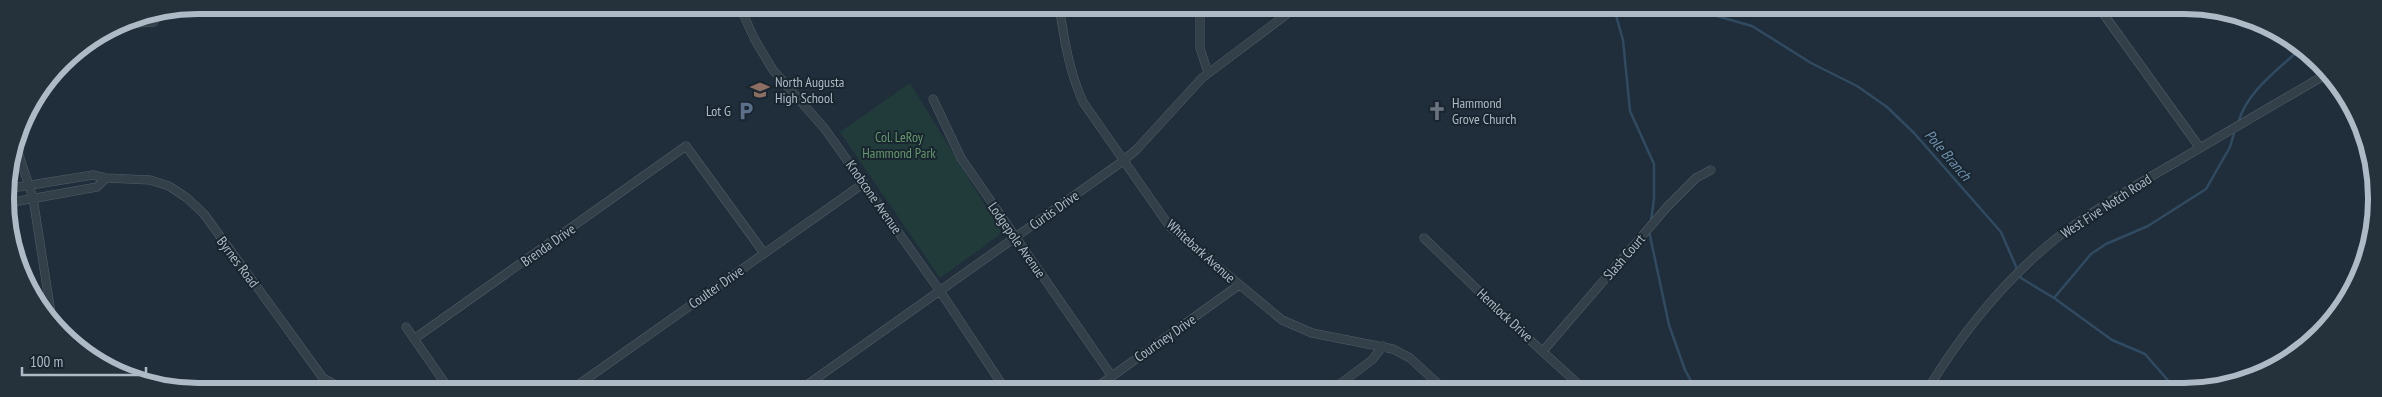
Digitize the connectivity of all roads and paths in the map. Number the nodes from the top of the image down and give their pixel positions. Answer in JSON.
{"nodes":[{"id":1,"x":744,"y":14,"type":"edge"},
{"id":2,"x":1060,"y":14,"type":"edge"},
{"id":3,"x":1200,"y":14,"type":"edge"},
{"id":4,"x":1287,"y":14,"type":"edge"},
{"id":5,"x":2103,"y":14,"type":"edge"},
{"id":6,"x":154,"y":22,"type":"dead end"},
{"id":7,"x":143,"y":23,"type":"edge"},
{"id":8,"x":1208,"y":73,"type":"junction"},
{"id":9,"x":2322,"y":77,"type":"edge"},
{"id":10,"x":933,"y":99,"type":"dead end"},
{"id":11,"x":2200,"y":148,"type":"junction"},
{"id":12,"x":19,"y":154,"type":"edge"},
{"id":13,"x":1123,"y":161,"type":"junction"},
{"id":14,"x":1711,"y":170,"type":"dead end"},
{"id":15,"x":106,"y":178,"type":"junction"},
{"id":16,"x":864,"y":183,"type":"junction"},
{"id":17,"x":30,"y":185,"type":"junction"},
{"id":18,"x":14,"y":188,"type":"edge"},
{"id":19,"x":33,"y":198,"type":"junction"},
{"id":20,"x":14,"y":202,"type":"edge"},
{"id":21,"x":1016,"y":238,"type":"junction"},
{"id":22,"x":1424,"y":238,"type":"dead end"},
{"id":23,"x":764,"y":253,"type":"junction"},
{"id":24,"x":1239,"y":285,"type":"junction"},
{"id":25,"x":940,"y":292,"type":"junction"},
{"id":26,"x":50,"y":309,"type":"edge"},
{"id":27,"x":406,"y":327,"type":"dead end"},
{"id":28,"x":414,"y":339,"type":"junction"},
{"id":29,"x":1383,"y":346,"type":"junction"},
{"id":30,"x":1543,"y":351,"type":"junction"},
{"id":31,"x":1111,"y":375,"type":"junction"},
{"id":32,"x":328,"y":382,"type":"joint"},
{"id":33,"x":331,"y":383,"type":"edge"},
{"id":34,"x":445,"y":383,"type":"edge"},
{"id":35,"x":581,"y":383,"type":"edge"},
{"id":36,"x":809,"y":383,"type":"edge"},
{"id":37,"x":1001,"y":383,"type":"edge"},
{"id":38,"x":1101,"y":383,"type":"edge"},
{"id":39,"x":1340,"y":383,"type":"edge"},
{"id":40,"x":1437,"y":383,"type":"edge"},
{"id":41,"x":1577,"y":383,"type":"edge"},
{"id":42,"x":1931,"y":383,"type":"edge"}],
"edges":[{"from":1,"to":16,"type":"street","name":"Knobcone Avenue"},
{"from":2,"to":13,"type":"street","name":"Whitebark Avenue"},
{"from":3,"to":8,"type":"street"},
{"from":4,"to":8,"type":"street","name":"Curtis Drive"},
{"from":5,"to":11,"type":"street"},
{"from":6,"to":7,"type":"street"},
{"from":8,"to":13,"type":"street","name":"Curtis Drive"},
{"from":9,"to":11,"type":"street","name":"West Five Notch Road"},
{"from":10,"to":21,"type":"street","name":"Lodgepole Avenue"},
{"from":11,"to":42,"type":"street","name":"West Five Notch Road"},
{"from":12,"to":17,"type":"street"},
{"from":13,"to":21,"type":"street","name":"Curtis Drive"},
{"from":13,"to":24,"type":"street","name":"Whitebark Avenue"},
{"from":14,"to":30,"type":"street","name":"Slash Court"},
{"from":15,"to":17,"type":"street","name":"Byrnes Road"},
{"from":15,"to":19,"type":"street"},
{"from":15,"to":32,"type":"street","name":"Byrnes Road"},
{"from":16,"to":23,"type":"street","name":"Coulter Drive"},
{"from":16,"to":25,"type":"street","name":"Knobcone Avenue"},
{"from":17,"to":18,"type":"street","name":"Byrnes Road"},
{"from":17,"to":19,"type":"street"},
{"from":19,"to":20,"type":"street"},
{"from":19,"to":26,"type":"street"},
{"from":21,"to":25,"type":"street","name":"Curtis Drive"},
{"from":21,"to":31,"type":"street","name":"Lodgepole Avenue"},
{"from":22,"to":30,"type":"street","name":"Hemlock Drive"},
{"from":23,"to":28,"type":"street","name":"Brenda Drive"},
{"from":23,"to":35,"type":"street","name":"Coulter Drive"},
{"from":24,"to":29,"type":"street","name":"Whitebark Avenue"},
{"from":24,"to":31,"type":"street","name":"Courtney Drive"},
{"from":25,"to":36,"type":"street","name":"Curtis Drive"},
{"from":25,"to":37,"type":"street","name":"Knobcone Avenue"},
{"from":27,"to":28,"type":"street"},
{"from":28,"to":34,"type":"street"},
{"from":29,"to":39,"type":"street"},
{"from":29,"to":40,"type":"street","name":"Whitebark Avenue"},
{"from":30,"to":41,"type":"street","name":"Hemlock Drive"},
{"from":31,"to":38,"type":"street","name":"Courtney Drive"},
{"from":32,"to":33,"type":"street"}]}
